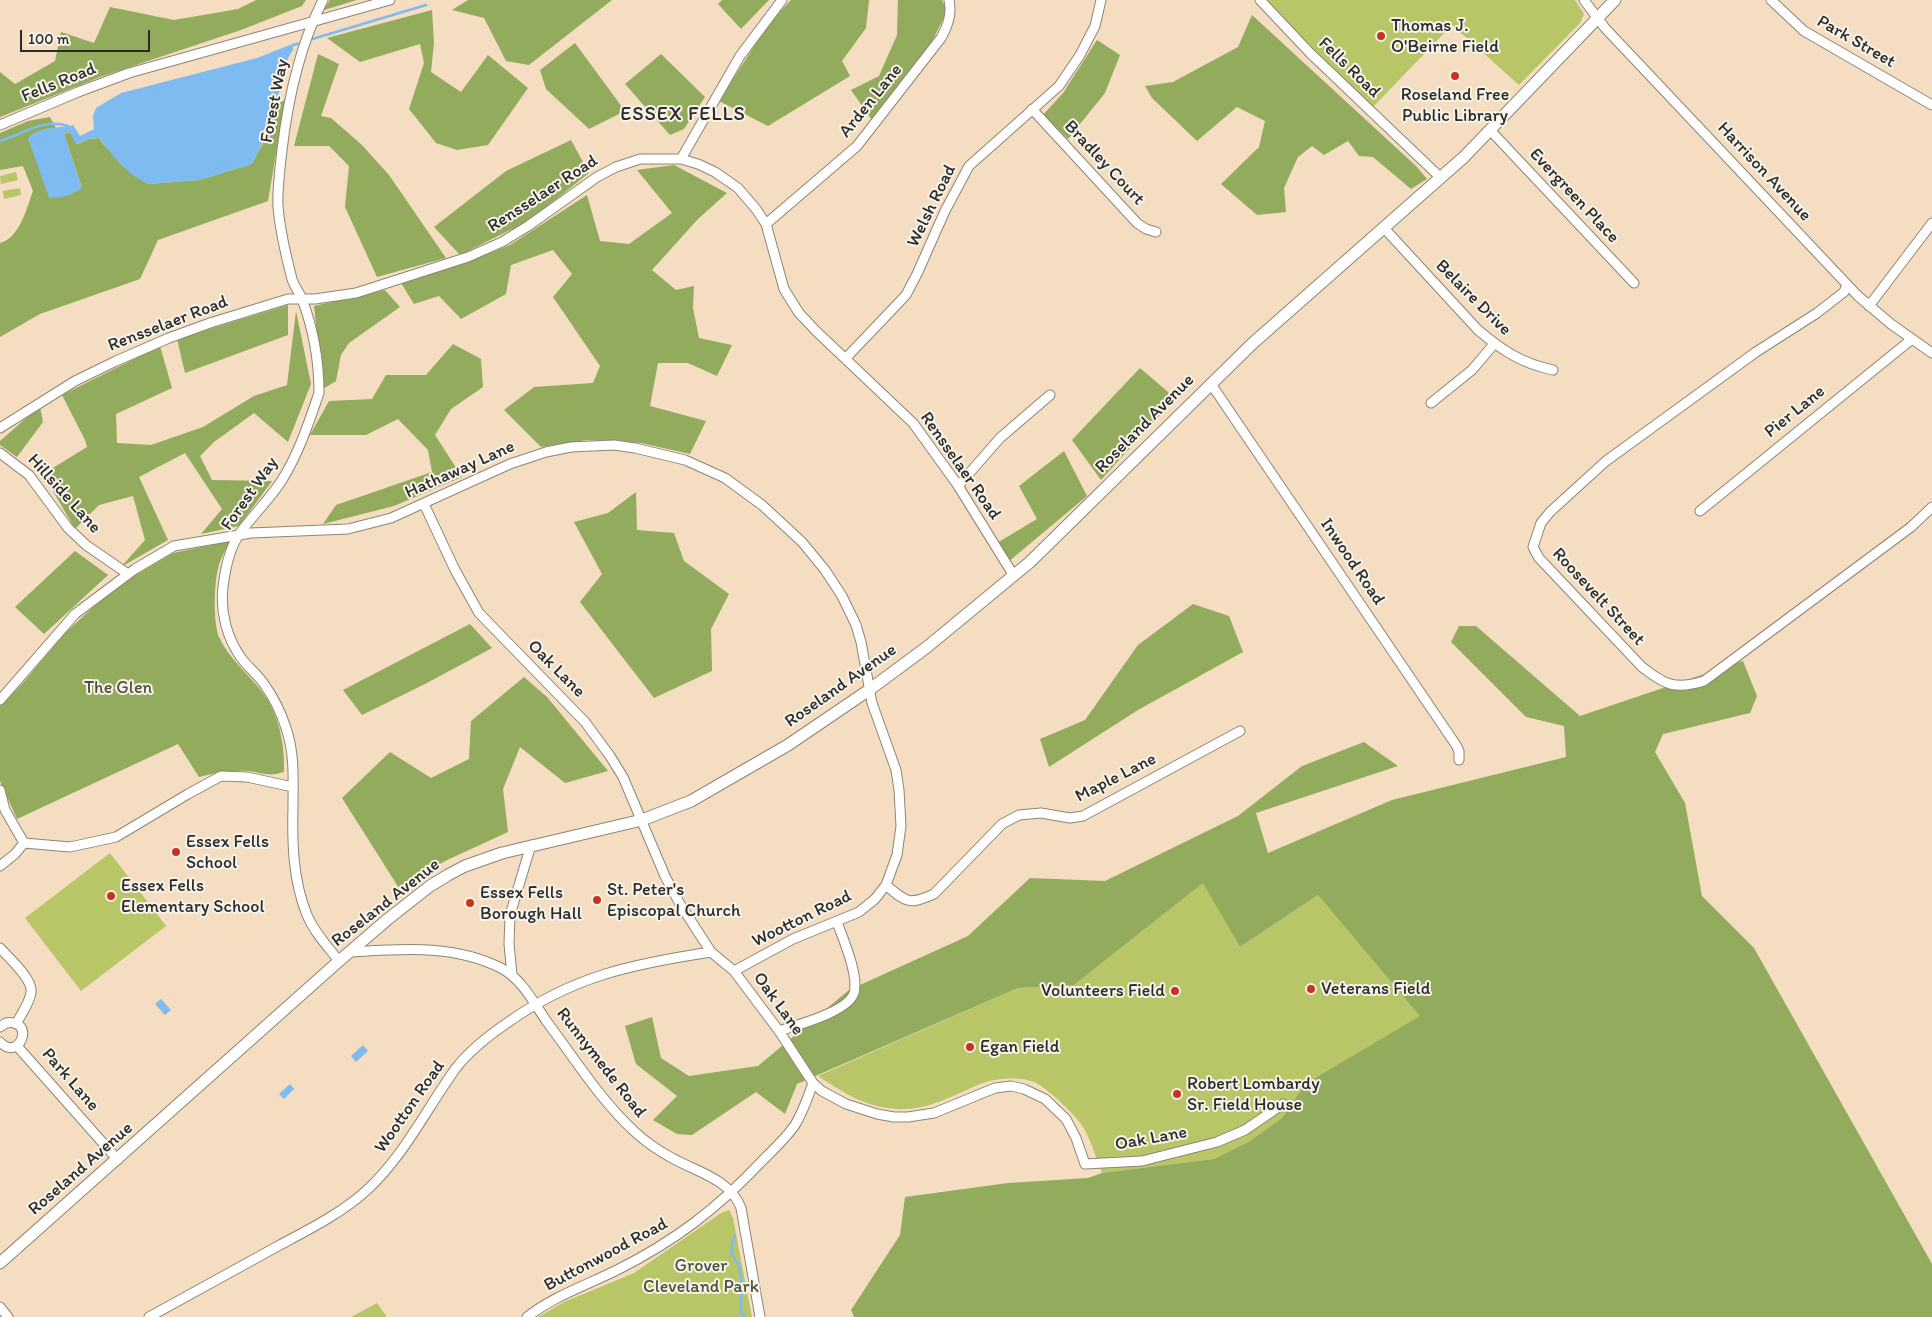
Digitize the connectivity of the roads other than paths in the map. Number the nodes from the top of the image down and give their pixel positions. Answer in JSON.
{"nodes":[{"id":1,"x":323,"y":0,"type":"edge"},
{"id":2,"x":390,"y":0,"type":"edge"},
{"id":3,"x":782,"y":0,"type":"edge"},
{"id":4,"x":949,"y":0,"type":"edge"},
{"id":5,"x":1101,"y":0,"type":"edge"},
{"id":6,"x":1260,"y":0,"type":"edge"},
{"id":7,"x":1584,"y":0,"type":"edge"},
{"id":8,"x":1615,"y":0,"type":"edge"},
{"id":9,"x":1770,"y":0,"type":"edge"},
{"id":10,"x":1597,"y":19,"type":"junction"},
{"id":11,"x":313,"y":21,"type":"junction"},
{"id":12,"x":1932,"y":104,"type":"edge"},
{"id":13,"x":1032,"y":109,"type":"junction"},
{"id":14,"x":0,"y":125,"type":"edge"},
{"id":15,"x":1490,"y":130,"type":"junction"},
{"id":16,"x":681,"y":158,"type":"junction"},
{"id":17,"x":1440,"y":178,"type":"junction"},
{"id":18,"x":1932,"y":223,"type":"edge"},
{"id":19,"x":766,"y":224,"type":"junction"},
{"id":20,"x":1384,"y":228,"type":"junction"},
{"id":21,"x":1156,"y":232,"type":"dead end"},
{"id":22,"x":1634,"y":283,"type":"dead end"},
{"id":23,"x":1847,"y":285,"type":"junction"},
{"id":24,"x":302,"y":299,"type":"junction"},
{"id":25,"x":1869,"y":306,"type":"junction"},
{"id":26,"x":1912,"y":339,"type":"junction"},
{"id":27,"x":1494,"y":344,"type":"junction"},
{"id":28,"x":1932,"y":353,"type":"edge"},
{"id":29,"x":846,"y":358,"type":"junction"},
{"id":30,"x":1553,"y":370,"type":"dead end"},
{"id":31,"x":1211,"y":384,"type":"junction"},
{"id":32,"x":1050,"y":395,"type":"dead end"},
{"id":33,"x":1430,"y":403,"type":"dead end"},
{"id":34,"x":0,"y":428,"type":"edge"},
{"id":35,"x":0,"y":453,"type":"edge"},
{"id":36,"x":958,"y":486,"type":"junction"},
{"id":37,"x":424,"y":504,"type":"junction"},
{"id":38,"x":1932,"y":507,"type":"edge"},
{"id":39,"x":1700,"y":511,"type":"dead end"},
{"id":40,"x":240,"y":534,"type":"junction"},
{"id":41,"x":128,"y":574,"type":"junction"},
{"id":42,"x":1014,"y":576,"type":"junction"},
{"id":43,"x":870,"y":690,"type":"junction"},
{"id":44,"x":0,"y":700,"type":"edge"},
{"id":45,"x":1240,"y":731,"type":"dead end"},
{"id":46,"x":1459,"y":760,"type":"dead end"},
{"id":47,"x":293,"y":787,"type":"junction"},
{"id":48,"x":0,"y":790,"type":"edge"},
{"id":49,"x":642,"y":820,"type":"junction"},
{"id":50,"x":24,"y":843,"type":"junction"},
{"id":51,"x":531,"y":845,"type":"junction"},
{"id":52,"x":0,"y":866,"type":"edge"},
{"id":53,"x":886,"y":885,"type":"junction"},
{"id":54,"x":837,"y":922,"type":"junction"},
{"id":55,"x":0,"y":948,"type":"edge"},
{"id":56,"x":351,"y":952,"type":"junction"},
{"id":57,"x":711,"y":952,"type":"junction"},
{"id":58,"x":340,"y":962,"type":"junction"},
{"id":59,"x":734,"y":971,"type":"junction"},
{"id":60,"x":512,"y":975,"type":"junction"},
{"id":61,"x":535,"y":1005,"type":"junction"},
{"id":62,"x":16,"y":1024,"type":"junction"},
{"id":63,"x":0,"y":1027,"type":"edge"},
{"id":64,"x":779,"y":1031,"type":"junction"},
{"id":65,"x":0,"y":1042,"type":"edge"},
{"id":66,"x":17,"y":1046,"type":"junction"},
{"id":67,"x":813,"y":1083,"type":"junction"},
{"id":68,"x":1283,"y":1104,"type":"dead end"},
{"id":69,"x":118,"y":1160,"type":"junction"},
{"id":70,"x":733,"y":1192,"type":"junction"},
{"id":71,"x":0,"y":1263,"type":"edge"},
{"id":72,"x":0,"y":1307,"type":"edge"},
{"id":73,"x":8,"y":1317,"type":"edge"},
{"id":74,"x":148,"y":1317,"type":"edge"},
{"id":75,"x":527,"y":1317,"type":"edge"},
{"id":76,"x":760,"y":1317,"type":"edge"}],
"edges":[{"from":1,"to":11,"type":"street","name":"Forest Way"},
{"from":2,"to":11,"type":"street","name":"Fells Road"},
{"from":3,"to":16,"type":"street"},
{"from":4,"to":19,"type":"street","name":"Arden Lane"},
{"from":5,"to":13,"type":"street","name":"Welsh Road"},
{"from":6,"to":17,"type":"street","name":"Fells Road"},
{"from":7,"to":10,"type":"street","name":"Harrison Avenue"},
{"from":8,"to":10,"type":"main road","name":"Roseland Avenue"},
{"from":9,"to":12,"type":"street","name":"Park Street"},
{"from":10,"to":15,"type":"main road","name":"Roseland Avenue"},
{"from":10,"to":23,"type":"street","name":"Harrison Avenue"},
{"from":11,"to":14,"type":"street","name":"Fells Road"},
{"from":11,"to":24,"type":"street","name":"Forest Way"},
{"from":13,"to":21,"type":"street","name":"Bradley Court"},
{"from":13,"to":29,"type":"street","name":"Welsh Road"},
{"from":15,"to":17,"type":"main road","name":"Roseland Avenue"},
{"from":15,"to":22,"type":"street","name":"Evergreen Place"},
{"from":16,"to":19,"type":"street","name":"Rensselaer Road"},
{"from":16,"to":24,"type":"street","name":"Rensselaer Road"},
{"from":17,"to":20,"type":"main road","name":"Roseland Avenue"},
{"from":18,"to":25,"type":"street"},
{"from":19,"to":29,"type":"street","name":"Rensselaer Road"},
{"from":20,"to":27,"type":"street","name":"Belaire Drive"},
{"from":20,"to":31,"type":"main road","name":"Roseland Avenue"},
{"from":23,"to":25,"type":"street","name":"Harrison Avenue"},
{"from":23,"to":38,"type":"street","name":"Roosevelt Street"},
{"from":24,"to":34,"type":"street","name":"Rensselaer Road"},
{"from":24,"to":40,"type":"street","name":"Forest Way"},
{"from":25,"to":26,"type":"street","name":"Harrison Avenue"},
{"from":26,"to":28,"type":"street","name":"Harrison Avenue"},
{"from":26,"to":39,"type":"street","name":"Pier Lane"},
{"from":27,"to":30,"type":"street","name":"Belaire Drive"},
{"from":27,"to":33,"type":"street"},
{"from":29,"to":36,"type":"street","name":"Rensselaer Road"},
{"from":31,"to":42,"type":"main road","name":"Roseland Avenue"},
{"from":31,"to":46,"type":"street","name":"Inwood Road"},
{"from":32,"to":36,"type":"street"},
{"from":35,"to":41,"type":"street","name":"Hillside Lane"},
{"from":36,"to":42,"type":"street","name":"Rensselaer Road"},
{"from":37,"to":40,"type":"street","name":"Hathaway Lane"},
{"from":37,"to":43,"type":"street","name":"Hathaway Lane"},
{"from":37,"to":49,"type":"street","name":"Oak Lane"},
{"from":40,"to":41,"type":"street","name":"Hathaway Lane"},
{"from":40,"to":47,"type":"street","name":"Forest Way"},
{"from":41,"to":44,"type":"street","name":"Hathaway Lane"},
{"from":42,"to":43,"type":"main road","name":"Roseland Avenue"},
{"from":43,"to":49,"type":"main road","name":"Roseland Avenue"},
{"from":43,"to":53,"type":"street","name":"Wootton Road"},
{"from":45,"to":53,"type":"street","name":"Maple Lane"},
{"from":47,"to":50,"type":"street"},
{"from":47,"to":58,"type":"street","name":"Forest Way"},
{"from":48,"to":50,"type":"street"},
{"from":49,"to":51,"type":"main road","name":"Roseland Avenue"},
{"from":49,"to":57,"type":"street","name":"Oak Lane"},
{"from":50,"to":52,"type":"street"},
{"from":51,"to":56,"type":"main road","name":"Roseland Avenue"},
{"from":51,"to":60,"type":"street"},
{"from":53,"to":54,"type":"street","name":"Wootton Road"},
{"from":54,"to":59,"type":"street","name":"Wootton Road"},
{"from":54,"to":64,"type":"street"},
{"from":55,"to":62,"type":"street"},
{"from":56,"to":58,"type":"main road","name":"Roseland Avenue"},
{"from":56,"to":60,"type":"street","name":"Runnymede Road"},
{"from":57,"to":59,"type":"street","name":"Oak Lane"},
{"from":57,"to":61,"type":"street","name":"Wootton Road"},
{"from":58,"to":69,"type":"main road","name":"Roseland Avenue"},
{"from":59,"to":64,"type":"street","name":"Oak Lane"},
{"from":60,"to":61,"type":"street","name":"Runnymede Road"},
{"from":61,"to":70,"type":"street","name":"Runnymede Road"},
{"from":61,"to":74,"type":"street","name":"Wootton Road"},
{"from":62,"to":63,"type":"street"},
{"from":62,"to":66,"type":"street"},
{"from":64,"to":67,"type":"street","name":"Oak Lane"},
{"from":65,"to":66,"type":"street"},
{"from":66,"to":69,"type":"street","name":"Park Lane"},
{"from":67,"to":68,"type":"street","name":"Oak Lane"},
{"from":67,"to":70,"type":"street","name":"Buttonwood Road"},
{"from":69,"to":71,"type":"main road","name":"Roseland Avenue"},
{"from":70,"to":75,"type":"street","name":"Buttonwood Road"},
{"from":70,"to":76,"type":"street"},
{"from":72,"to":73,"type":"street"}]}
